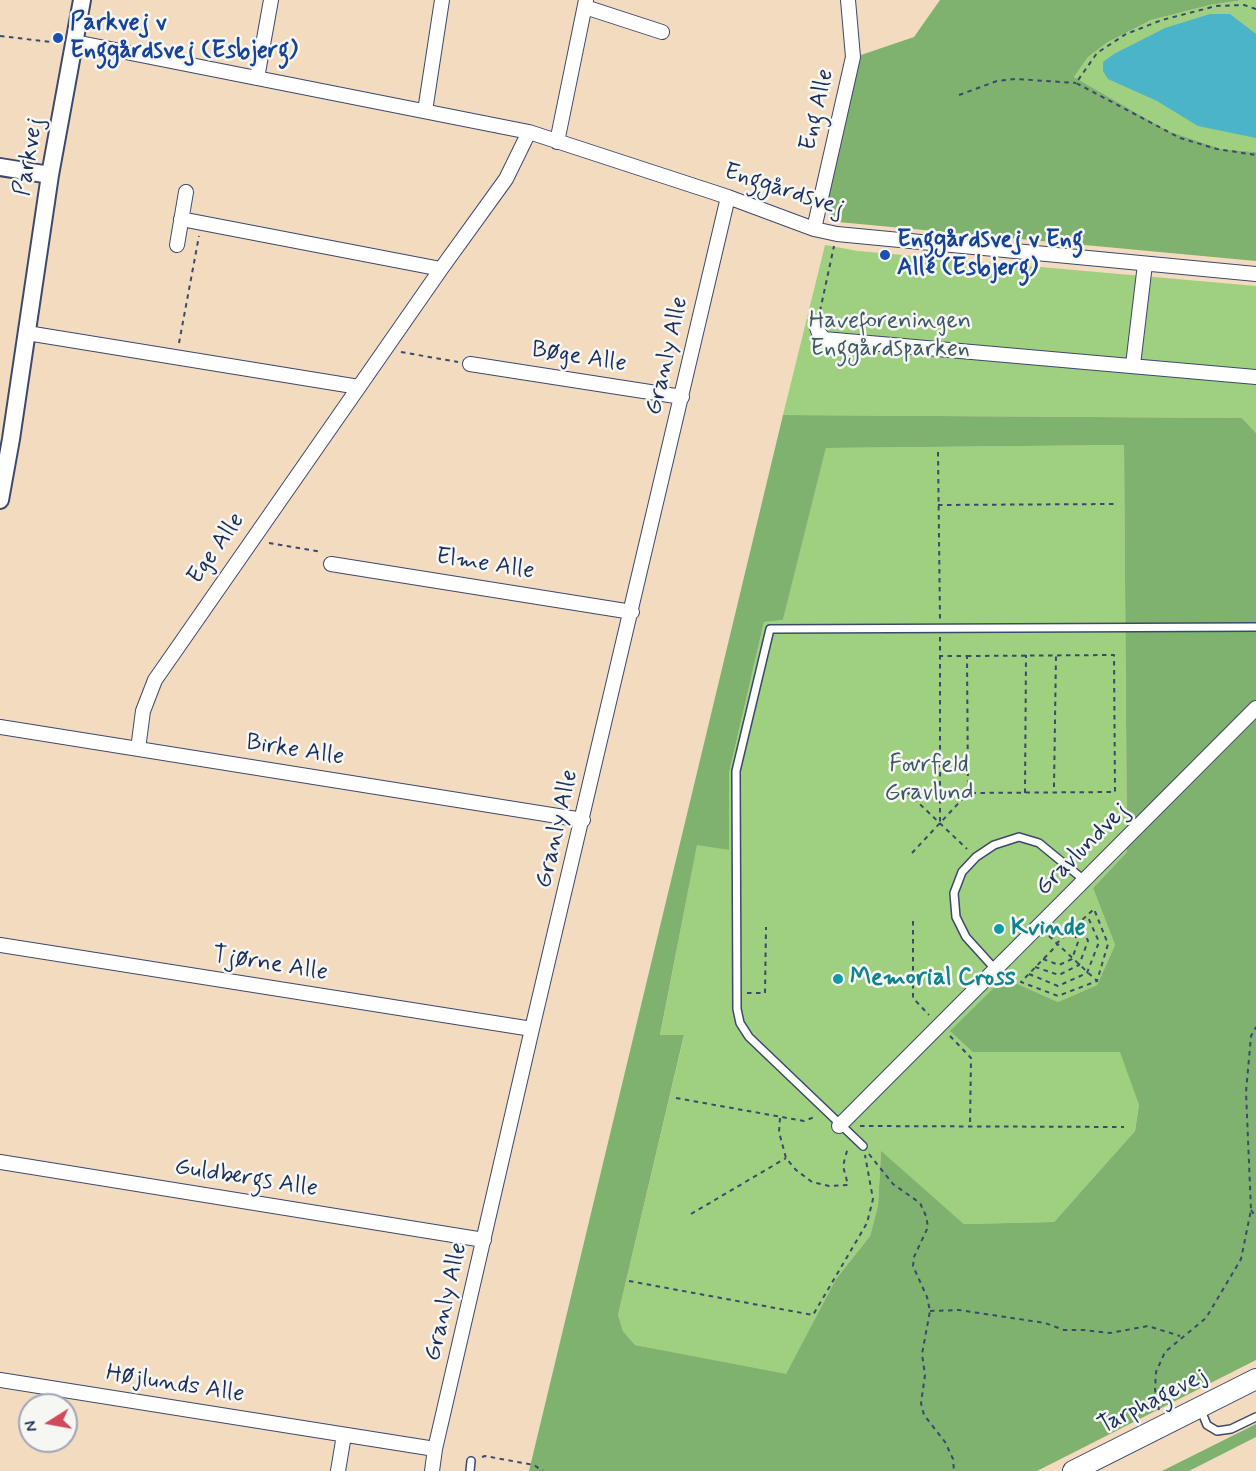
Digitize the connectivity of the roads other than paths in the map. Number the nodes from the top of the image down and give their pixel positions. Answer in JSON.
{"nodes":[{"id":1,"x":82,"y":0,"type":"edge"},
{"id":2,"x":271,"y":0,"type":"edge"},
{"id":3,"x":442,"y":0,"type":"edge"},
{"id":4,"x":848,"y":0,"type":"edge"},
{"id":5,"x":586,"y":4,"type":"edge"},
{"id":6,"x":662,"y":32,"type":"dead end"},
{"id":7,"x":75,"y":42,"type":"junction"},
{"id":8,"x":257,"y":78,"type":"junction"},
{"id":9,"x":425,"y":111,"type":"junction"},
{"id":10,"x":529,"y":132,"type":"junction"},
{"id":11,"x":557,"y":142,"type":"junction"},
{"id":12,"x":0,"y":167,"type":"edge"},
{"id":13,"x":50,"y":175,"type":"junction"},
{"id":14,"x":186,"y":192,"type":"dead end"},
{"id":15,"x":728,"y":197,"type":"junction"},
{"id":16,"x":181,"y":219,"type":"junction"},
{"id":17,"x":814,"y":229,"type":"junction"},
{"id":18,"x":177,"y":245,"type":"dead end"},
{"id":19,"x":1145,"y":264,"type":"junction"},
{"id":20,"x":441,"y":269,"type":"junction"},
{"id":21,"x":1256,"y":274,"type":"edge"},
{"id":22,"x":816,"y":325,"type":"road end"},
{"id":23,"x":27,"y":333,"type":"junction"},
{"id":24,"x":470,"y":364,"type":"road end"},
{"id":25,"x":1133,"y":365,"type":"junction"},
{"id":26,"x":1256,"y":377,"type":"edge"},
{"id":27,"x":358,"y":387,"type":"junction"},
{"id":28,"x":682,"y":397,"type":"junction"},
{"id":29,"x":2,"y":477,"type":"edge"},
{"id":30,"x":0,"y":500,"type":"edge"},
{"id":31,"x":333,"y":564,"type":"road end"},
{"id":32,"x":632,"y":612,"type":"junction"},
{"id":33,"x":1256,"y":627,"type":"edge"},
{"id":34,"x":1256,"y":708,"type":"edge"},
{"id":35,"x":0,"y":727,"type":"edge"},
{"id":36,"x":138,"y":749,"type":"junction"},
{"id":37,"x":583,"y":820,"type":"junction"},
{"id":38,"x":1084,"y":880,"type":"junction"},
{"id":39,"x":0,"y":945,"type":"edge"},
{"id":40,"x":995,"y":969,"type":"junction"},
{"id":41,"x":532,"y":1029,"type":"junction"},
{"id":42,"x":839,"y":1126,"type":"junction"},
{"id":43,"x":863,"y":1146,"type":"road end"},
{"id":44,"x":0,"y":1162,"type":"edge"},
{"id":45,"x":484,"y":1240,"type":"junction"},
{"id":46,"x":1256,"y":1379,"type":"edge"},
{"id":47,"x":0,"y":1380,"type":"edge"},
{"id":48,"x":1200,"y":1407,"type":"junction"},
{"id":49,"x":1256,"y":1416,"type":"edge"},
{"id":50,"x":344,"y":1435,"type":"junction"},
{"id":51,"x":435,"y":1449,"type":"junction"},
{"id":52,"x":471,"y":1461,"type":"road end"},
{"id":53,"x":338,"y":1471,"type":"edge"},
{"id":54,"x":432,"y":1471,"type":"edge"},
{"id":55,"x":470,"y":1471,"type":"edge"},
{"id":56,"x":1073,"y":1471,"type":"edge"}],
"edges":[{"from":1,"to":7,"type":"street","name":"Parkvej"},
{"from":2,"to":8,"type":"street"},
{"from":3,"to":9,"type":"street"},
{"from":4,"to":17,"type":"street","name":"Eng Alle"},
{"from":5,"to":6,"type":"street"},
{"from":5,"to":11,"type":"street"},
{"from":7,"to":8,"type":"street","name":"Enggårdsvej"},
{"from":7,"to":13,"type":"street","name":"Parkvej"},
{"from":8,"to":9,"type":"street","name":"Enggårdsvej"},
{"from":9,"to":10,"type":"street","name":"Enggårdsvej"},
{"from":10,"to":11,"type":"street","name":"Enggårdsvej"},
{"from":10,"to":20,"type":"street","name":"Ege Alle"},
{"from":11,"to":15,"type":"street","name":"Enggårdsvej"},
{"from":12,"to":13,"type":"street"},
{"from":13,"to":23,"type":"street","name":"Parkvej"},
{"from":14,"to":16,"type":"street"},
{"from":15,"to":17,"type":"street","name":"Enggårdsvej"},
{"from":15,"to":28,"type":"street","name":"Granly Alle"},
{"from":16,"to":18,"type":"street"},
{"from":16,"to":20,"type":"street"},
{"from":17,"to":19,"type":"street","name":"Enggårdsvej"},
{"from":19,"to":21,"type":"street","name":"Enggårdsvej"},
{"from":19,"to":25,"type":"street"},
{"from":20,"to":27,"type":"street","name":"Ege Alle"},
{"from":22,"to":25,"type":"street"},
{"from":23,"to":27,"type":"street"},
{"from":23,"to":29,"type":"street","name":"Parkvej"},
{"from":24,"to":28,"type":"street","name":"Bøge Alle"},
{"from":25,"to":26,"type":"street"},
{"from":27,"to":36,"type":"street","name":"Ege Alle"},
{"from":28,"to":32,"type":"street","name":"Granly Alle"},
{"from":29,"to":30,"type":"street","name":"Parkvej"},
{"from":31,"to":32,"type":"street","name":"Elme Alle"},
{"from":32,"to":37,"type":"street","name":"Granly Alle"},
{"from":33,"to":42,"type":"lane"},
{"from":34,"to":38,"type":"street","name":"Gravlundvej"},
{"from":35,"to":36,"type":"street","name":"Birke Alle"},
{"from":36,"to":37,"type":"street","name":"Birke Alle"},
{"from":37,"to":41,"type":"street","name":"Granly Alle"},
{"from":38,"to":40,"type":"street","name":"Gravlundvej"},
{"from":38,"to":40,"type":"lane"},
{"from":39,"to":41,"type":"street","name":"Tjørne Alle"},
{"from":40,"to":42,"type":"street","name":"Gravlundvej"},
{"from":41,"to":45,"type":"street","name":"Granly Alle"},
{"from":42,"to":43,"type":"lane"},
{"from":44,"to":45,"type":"street","name":"Guldbergs Alle"},
{"from":45,"to":51,"type":"street","name":"Granly Alle"},
{"from":46,"to":48,"type":"main road","name":"Tarphagevej"},
{"from":47,"to":50,"type":"street","name":"Højlunds Alle"},
{"from":48,"to":49,"type":"lane"},
{"from":48,"to":56,"type":"main road","name":"Tarphagevej"},
{"from":50,"to":51,"type":"street","name":"Højlunds Alle"},
{"from":50,"to":53,"type":"street"},
{"from":51,"to":54,"type":"street","name":"Granly Alle"},
{"from":52,"to":55,"type":"lane"}]}
